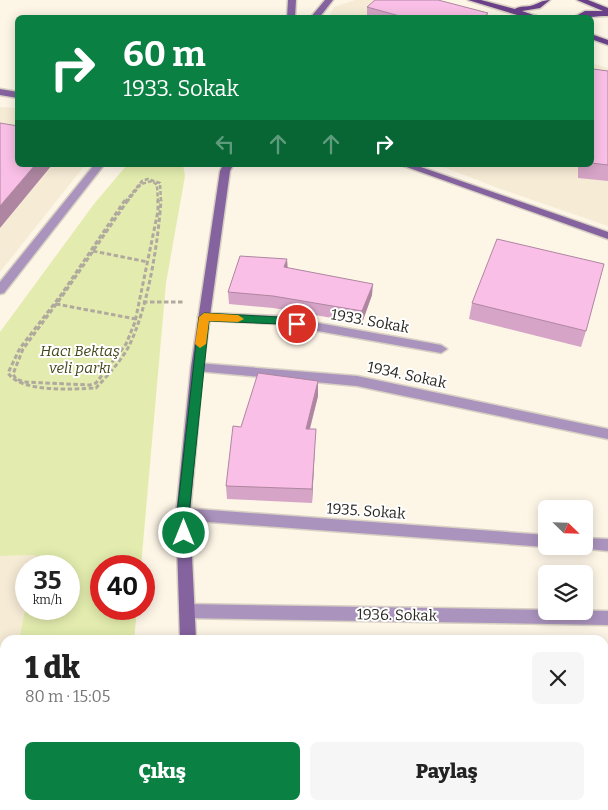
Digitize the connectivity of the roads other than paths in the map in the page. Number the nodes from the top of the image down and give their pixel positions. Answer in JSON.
{"nodes":[{"id":1,"x":292,"y":0,"type":"edge"},
{"id":2,"x":329,"y":0,"type":"edge"},
{"id":3,"x":472,"y":0,"type":"edge"},
{"id":4,"x":546,"y":0,"type":"edge"},
{"id":5,"x":581,"y":0,"type":"edge"},
{"id":6,"x":506,"y":8,"type":"junction"},
{"id":7,"x":608,"y":12,"type":"edge"},
{"id":8,"x":291,"y":15,"type":"edge"},
{"id":9,"x":316,"y":15,"type":"edge"},
{"id":10,"x":528,"y":15,"type":"edge"},
{"id":11,"x":583,"y":15,"type":"edge"},
{"id":12,"x":594,"y":37,"type":"edge"},
{"id":13,"x":608,"y":43,"type":"edge"},
{"id":14,"x":0,"y":92,"type":"edge"},
{"id":15,"x":15,"y":94,"type":"edge"},
{"id":16,"x":97,"y":167,"type":"edge"},
{"id":17,"x":227,"y":167,"type":"edge"},
{"id":18,"x":412,"y":167,"type":"edge"},
{"id":19,"x":608,"y":236,"type":"edge"},
{"id":20,"x":0,"y":290,"type":"edge"},
{"id":21,"x":204,"y":317,"type":"junction"},
{"id":22,"x":442,"y":349,"type":"dead end"},
{"id":23,"x":198,"y":367,"type":"junction"},
{"id":24,"x":608,"y":434,"type":"edge"},
{"id":25,"x":183,"y":514,"type":"junction"},
{"id":26,"x":538,"y":540,"type":"edge"},
{"id":27,"x":593,"y":545,"type":"edge"},
{"id":28,"x":608,"y":546,"type":"edge"},
{"id":29,"x":186,"y":611,"type":"junction"},
{"id":30,"x":608,"y":618,"type":"edge"},
{"id":31,"x":188,"y":635,"type":"edge"}],
"edges":[{"from":1,"to":8,"type":"street"},
{"from":2,"to":9,"type":"street"},
{"from":3,"to":6,"type":"main road"},
{"from":4,"to":6,"type":"main road"},
{"from":5,"to":7,"type":"main road"},
{"from":6,"to":10,"type":"main road"},
{"from":7,"to":11,"type":"main road"},
{"from":12,"to":13,"type":"main road"},
{"from":14,"to":15,"type":"street"},
{"from":16,"to":20,"type":"street"},
{"from":17,"to":21,"type":"street"},
{"from":18,"to":19,"type":"street"},
{"from":21,"to":22,"type":"street","name":"1933. Sokak"},
{"from":21,"to":23,"type":"street"},
{"from":23,"to":24,"type":"street","name":"1934. Sokak"},
{"from":23,"to":25,"type":"street"},
{"from":25,"to":26,"type":"street","name":"1935. Sokak"},
{"from":25,"to":29,"type":"street"},
{"from":27,"to":28,"type":"street"},
{"from":29,"to":30,"type":"street","name":"1936. Sokak"},
{"from":29,"to":31,"type":"street"}]}
